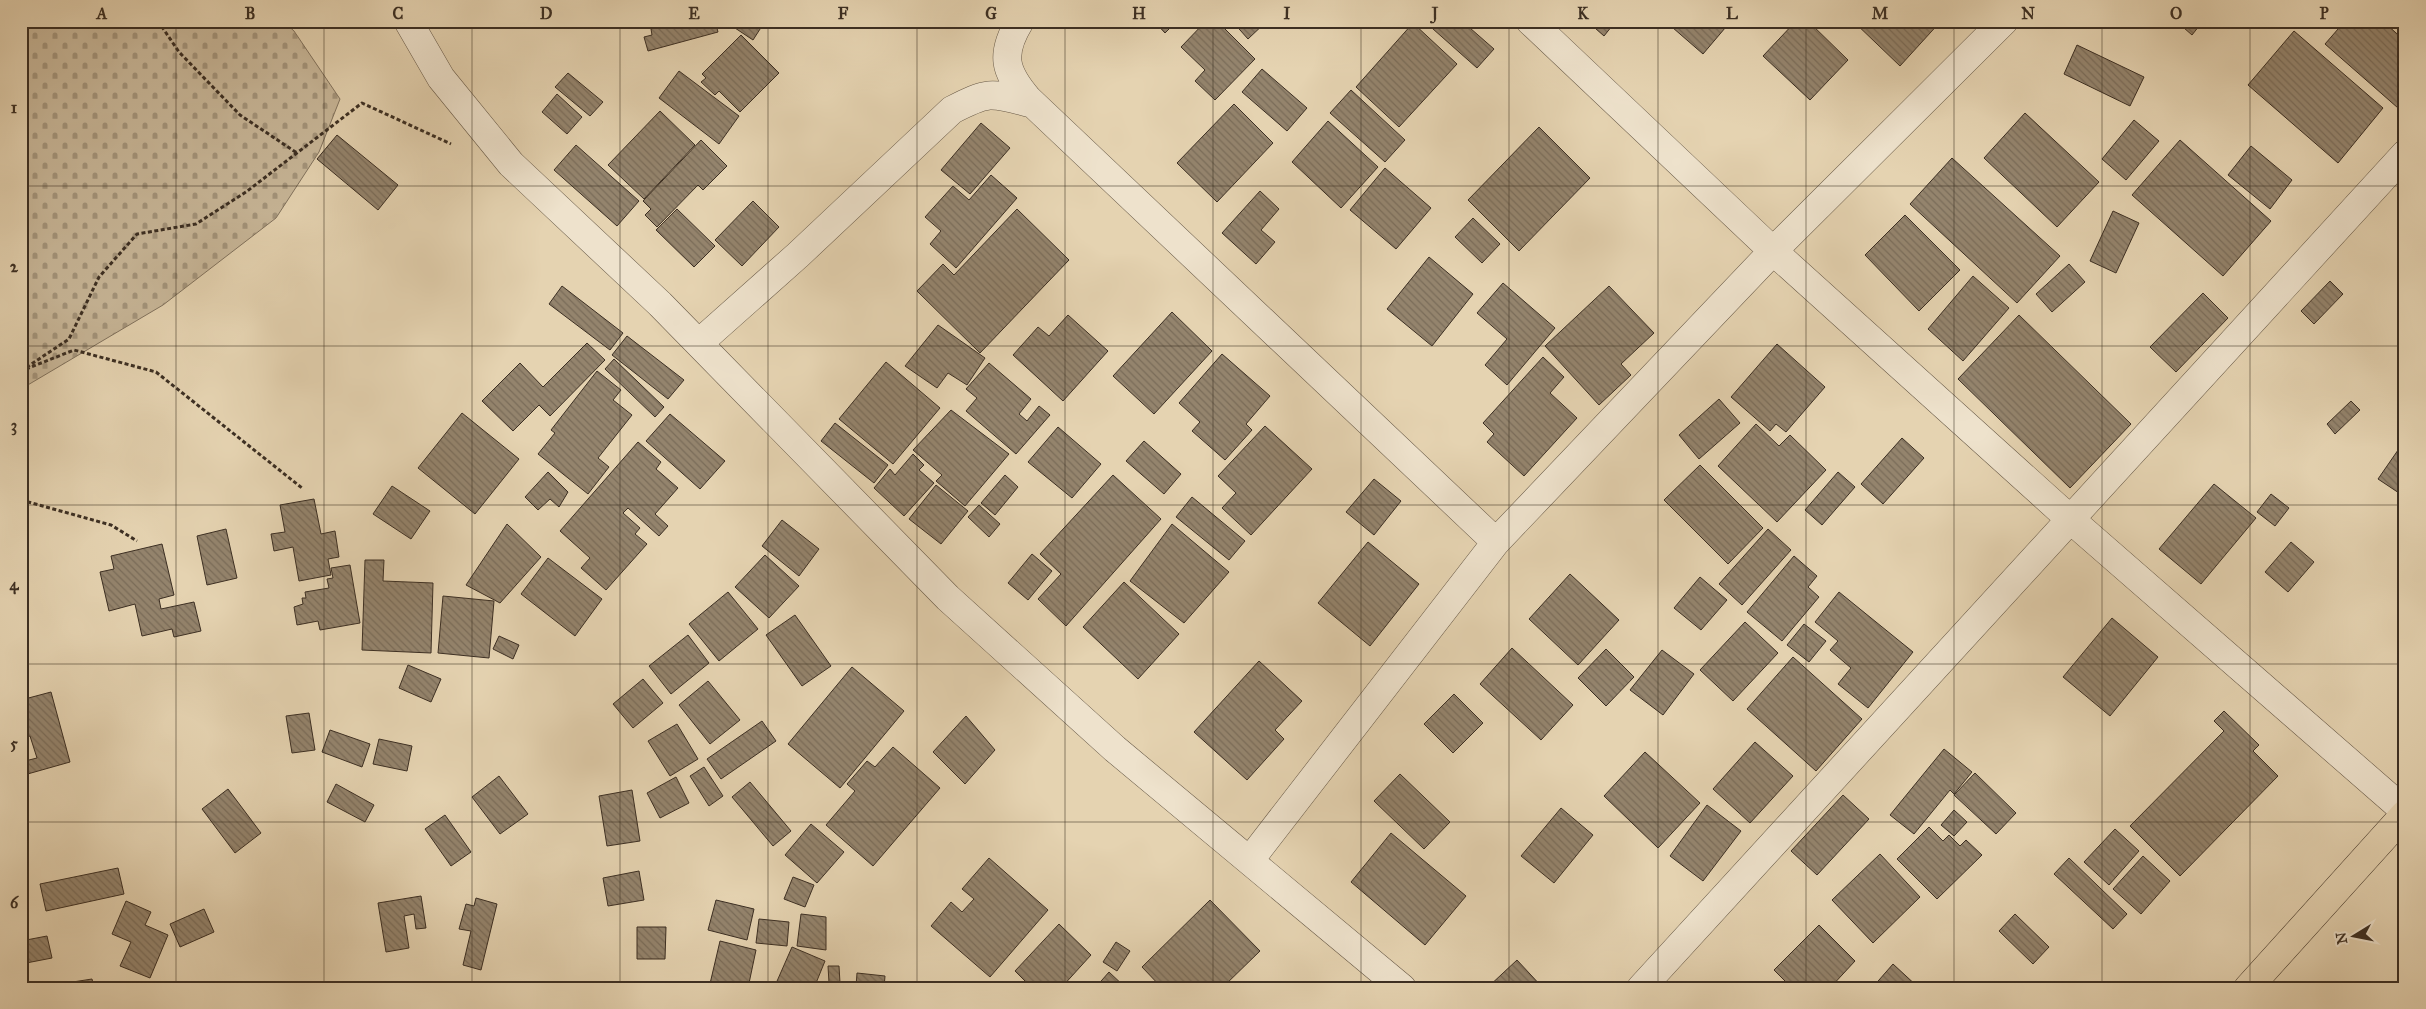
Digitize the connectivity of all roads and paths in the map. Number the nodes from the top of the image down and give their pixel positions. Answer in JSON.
{"nodes":[{"id":1,"x":158,"y":21,"type":"edge"},
{"id":2,"x":408,"y":21,"type":"edge"},
{"id":3,"x":1020,"y":21,"type":"edge"},
{"id":4,"x":1530,"y":21,"type":"edge"},
{"id":5,"x":2004,"y":21,"type":"edge"},
{"id":6,"x":1033,"y":104,"type":"junction"},
{"id":7,"x":456,"y":147,"type":"dead end"},
{"id":8,"x":297,"y":153,"type":"junction"},
{"id":9,"x":2405,"y":154,"type":"edge"},
{"id":10,"x":1773,"y":251,"type":"junction"},
{"id":11,"x":699,"y":343,"type":"junction"},
{"id":12,"x":21,"y":371,"type":"edge"},
{"id":13,"x":302,"y":488,"type":"dead end"},
{"id":14,"x":21,"y":500,"type":"edge"},
{"id":15,"x":2070,"y":519,"type":"junction"},
{"id":16,"x":137,"y":541,"type":"dead end"},
{"id":17,"x":1496,"y":542,"type":"junction"},
{"id":18,"x":2405,"y":812,"type":"edge"},
{"id":19,"x":1250,"y":860,"type":"junction"},
{"id":20,"x":1402,"y":988,"type":"edge"},
{"id":21,"x":1641,"y":988,"type":"edge"},
{"id":22,"x":2248,"y":988,"type":"edge"}],
"edges":[{"from":1,"to":8,"type":"path"},
{"from":2,"to":11,"type":"street"},
{"from":3,"to":6,"type":"street"},
{"from":4,"to":10,"type":"street"},
{"from":5,"to":10,"type":"street"},
{"from":6,"to":11,"type":"street"},
{"from":6,"to":17,"type":"street"},
{"from":7,"to":8,"type":"path"},
{"from":8,"to":12,"type":"path"},
{"from":9,"to":15,"type":"street"},
{"from":10,"to":15,"type":"street"},
{"from":10,"to":17,"type":"street"},
{"from":11,"to":19,"type":"street"},
{"from":12,"to":13,"type":"path"},
{"from":14,"to":16,"type":"path"},
{"from":15,"to":18,"type":"street"},
{"from":15,"to":21,"type":"street"},
{"from":17,"to":19,"type":"street"},
{"from":18,"to":22,"type":"highway"},
{"from":19,"to":20,"type":"street"}]}
